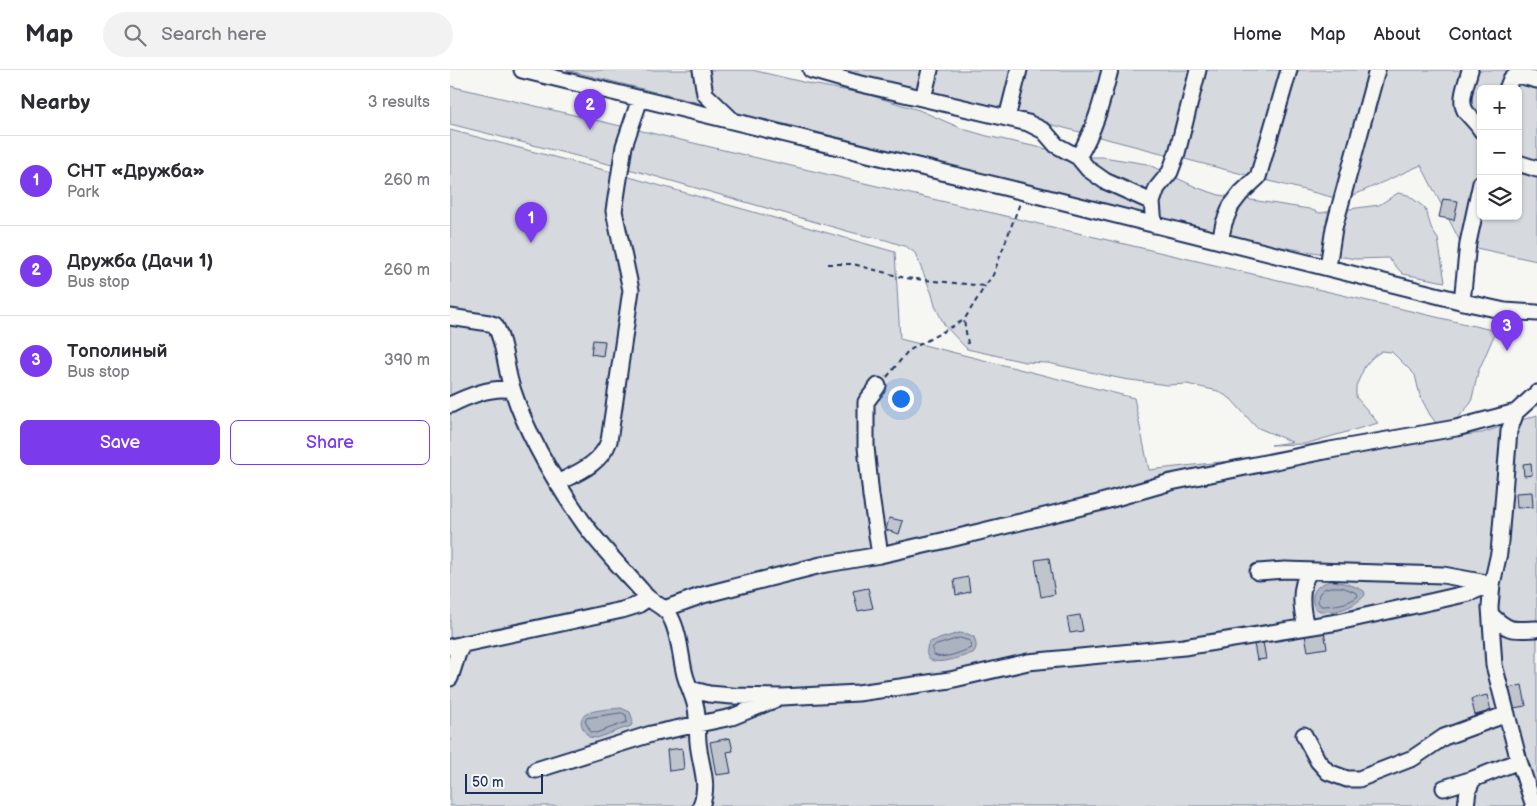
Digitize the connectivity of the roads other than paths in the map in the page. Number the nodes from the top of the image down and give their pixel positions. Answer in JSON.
{"nodes":[{"id":1,"x":522,"y":70,"type":"edge"},
{"id":2,"x":701,"y":70,"type":"edge"},
{"id":3,"x":811,"y":70,"type":"edge"},
{"id":4,"x":930,"y":70,"type":"edge"},
{"id":5,"x":1019,"y":70,"type":"edge"},
{"id":6,"x":1110,"y":70,"type":"edge"},
{"id":7,"x":1198,"y":70,"type":"edge"},
{"id":8,"x":1289,"y":70,"type":"edge"},
{"id":9,"x":1376,"y":70,"type":"edge"},
{"id":10,"x":1470,"y":70,"type":"edge"},
{"id":11,"x":837,"y":74,"type":"edge"},
{"id":12,"x":1537,"y":80,"type":"edge"},
{"id":13,"x":1509,"y":85,"type":"edge"},
{"id":14,"x":923,"y":98,"type":"junction"},
{"id":15,"x":640,"y":99,"type":"junction"},
{"id":16,"x":1007,"y":118,"type":"junction"},
{"id":17,"x":734,"y":122,"type":"junction"},
{"id":18,"x":1477,"y":124,"type":"edge"},
{"id":19,"x":1078,"y":157,"type":"junction"},
{"id":20,"x":1522,"y":164,"type":"edge"},
{"id":21,"x":1537,"y":169,"type":"edge"},
{"id":22,"x":1477,"y":201,"type":"edge"},
{"id":23,"x":1152,"y":202,"type":"junction"},
{"id":24,"x":1154,"y":225,"type":"junction"},
{"id":25,"x":1220,"y":241,"type":"junction"},
{"id":26,"x":1328,"y":267,"type":"junction"},
{"id":27,"x":1462,"y":302,"type":"junction"},
{"id":28,"x":1537,"y":313,"type":"edge"},
{"id":29,"x":450,"y":317,"type":"edge"},
{"id":30,"x":878,"y":386,"type":"road end"},
{"id":31,"x":512,"y":390,"type":"junction"},
{"id":32,"x":1537,"y":394,"type":"edge"},
{"id":33,"x":450,"y":405,"type":"edge"},
{"id":34,"x":1516,"y":412,"type":"junction"},
{"id":35,"x":557,"y":483,"type":"junction"},
{"id":36,"x":880,"y":556,"type":"junction"},
{"id":37,"x":1258,"y":572,"type":"dead end"},
{"id":38,"x":1310,"y":572,"type":"junction"},
{"id":39,"x":1492,"y":584,"type":"junction"},
{"id":40,"x":647,"y":599,"type":"junction"},
{"id":41,"x":664,"y":609,"type":"junction"},
{"id":42,"x":1491,"y":615,"type":"junction"},
{"id":43,"x":1306,"y":626,"type":"junction"},
{"id":44,"x":1537,"y":629,"type":"edge"},
{"id":45,"x":1512,"y":630,"type":"junction"},
{"id":46,"x":1492,"y":641,"type":"junction"},
{"id":47,"x":456,"y":645,"type":"edge"},
{"id":48,"x":450,"y":678,"type":"edge"},
{"id":49,"x":690,"y":689,"type":"junction"},
{"id":50,"x":782,"y":697,"type":"junction"},
{"id":51,"x":1506,"y":714,"type":"junction"},
{"id":52,"x":697,"y":725,"type":"junction"},
{"id":53,"x":1304,"y":736,"type":"dead end"},
{"id":54,"x":1519,"y":762,"type":"junction"},
{"id":55,"x":536,"y":770,"type":"dead end"},
{"id":56,"x":1473,"y":779,"type":"junction"},
{"id":57,"x":1444,"y":788,"type":"dead end"},
{"id":58,"x":701,"y":806,"type":"edge"},
{"id":59,"x":1466,"y":806,"type":"edge"},
{"id":60,"x":1534,"y":806,"type":"edge"}],
"edges":[{"from":1,"to":15,"type":"street"},
{"from":2,"to":17,"type":"street"},
{"from":3,"to":11,"type":"street"},
{"from":4,"to":14,"type":"street"},
{"from":5,"to":16,"type":"street"},
{"from":6,"to":19,"type":"street"},
{"from":7,"to":23,"type":"street"},
{"from":8,"to":25,"type":"street"},
{"from":9,"to":26,"type":"street"},
{"from":10,"to":18,"type":"street"},
{"from":11,"to":14,"type":"street"},
{"from":12,"to":13,"type":"street"},
{"from":14,"to":16,"type":"street"},
{"from":15,"to":17,"type":"street"},
{"from":15,"to":35,"type":"street"},
{"from":16,"to":19,"type":"street"},
{"from":17,"to":24,"type":"street"},
{"from":19,"to":23,"type":"street"},
{"from":20,"to":21,"type":"street"},
{"from":22,"to":27,"type":"street"},
{"from":23,"to":24,"type":"street"},
{"from":24,"to":25,"type":"street"},
{"from":25,"to":26,"type":"street"},
{"from":26,"to":27,"type":"street"},
{"from":27,"to":28,"type":"street"},
{"from":29,"to":31,"type":"street"},
{"from":30,"to":36,"type":"street"},
{"from":31,"to":33,"type":"street"},
{"from":31,"to":35,"type":"street"},
{"from":32,"to":34,"type":"street"},
{"from":34,"to":36,"type":"street"},
{"from":34,"to":39,"type":"street"},
{"from":35,"to":40,"type":"street"},
{"from":36,"to":41,"type":"street"},
{"from":37,"to":38,"type":"street"},
{"from":38,"to":39,"type":"street"},
{"from":38,"to":43,"type":"street"},
{"from":39,"to":42,"type":"street"},
{"from":39,"to":43,"type":"street"},
{"from":40,"to":41,"type":"street"},
{"from":40,"to":47,"type":"street"},
{"from":41,"to":49,"type":"street"},
{"from":42,"to":45,"type":"street"},
{"from":42,"to":46,"type":"street"},
{"from":43,"to":50,"type":"street"},
{"from":44,"to":45,"type":"street"},
{"from":45,"to":46,"type":"street"},
{"from":46,"to":51,"type":"street"},
{"from":47,"to":48,"type":"street"},
{"from":49,"to":50,"type":"street"},
{"from":49,"to":52,"type":"street"},
{"from":50,"to":52,"type":"street"},
{"from":51,"to":53,"type":"street"},
{"from":51,"to":54,"type":"street"},
{"from":52,"to":55,"type":"street"},
{"from":52,"to":58,"type":"street"},
{"from":54,"to":56,"type":"street"},
{"from":54,"to":60,"type":"street"},
{"from":56,"to":57,"type":"street"},
{"from":56,"to":59,"type":"street"}]}
